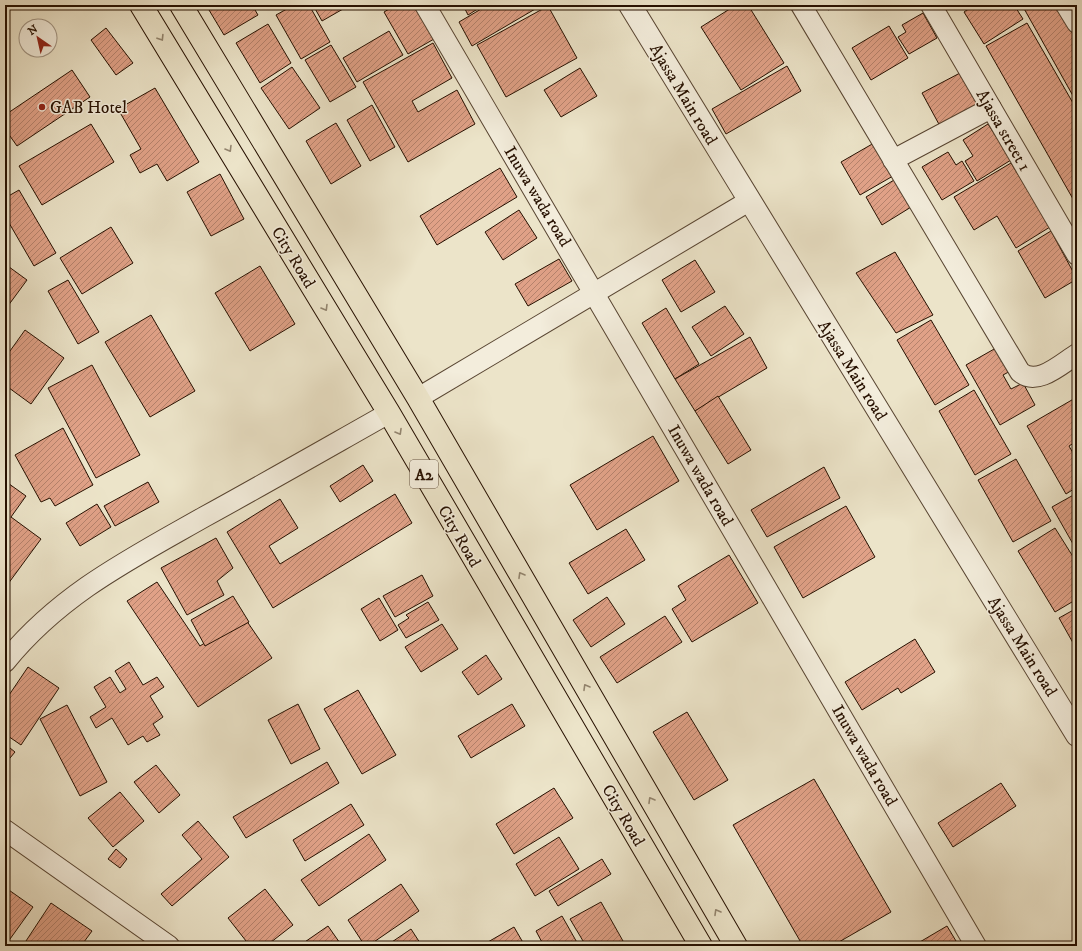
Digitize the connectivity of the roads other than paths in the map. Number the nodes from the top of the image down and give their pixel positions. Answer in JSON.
{"nodes":[{"id":1,"x":141,"y":5,"type":"edge"},
{"id":2,"x":180,"y":5,"type":"edge"},
{"id":3,"x":425,"y":5,"type":"edge"},
{"id":4,"x":630,"y":5,"type":"edge"},
{"id":5,"x":801,"y":5,"type":"edge"},
{"id":6,"x":931,"y":5,"type":"edge"},
{"id":7,"x":1066,"y":5,"type":"edge"},
{"id":8,"x":1077,"y":23,"type":"edge"},
{"id":9,"x":991,"y":108,"type":"junction"},
{"id":10,"x":893,"y":160,"type":"junction"},
{"id":11,"x":748,"y":200,"type":"junction"},
{"id":12,"x":1077,"y":255,"type":"edge"},
{"id":13,"x":596,"y":294,"type":"junction"},
{"id":14,"x":1077,"y":354,"type":"edge"},
{"id":15,"x":418,"y":398,"type":"junction"},
{"id":16,"x":389,"y":413,"type":"junction"},
{"id":17,"x":5,"y":662,"type":"edge"},
{"id":18,"x":1076,"y":730,"type":"edge"},
{"id":19,"x":5,"y":830,"type":"edge"},
{"id":20,"x":169,"y":946,"type":"edge"},
{"id":21,"x":701,"y":946,"type":"edge"},
{"id":22,"x":736,"y":946,"type":"edge"},
{"id":23,"x":976,"y":946,"type":"edge"}],
"edges":[{"from":1,"to":16,"type":"highway","name":"City Road","number":"A2","one_way":true},
{"from":2,"to":15,"type":"highway","name":"City Road","number":"A2"},
{"from":3,"to":13,"type":"street","name":"Inuwa wada road"},
{"from":4,"to":11,"type":"street","name":"Ajassa Main road"},
{"from":5,"to":10,"type":"street"},
{"from":6,"to":9,"type":"street","name":"Ajassa street 1"},
{"from":7,"to":8,"type":"street"},
{"from":9,"to":10,"type":"street"},
{"from":9,"to":12,"type":"street","name":"Ajassa street 1"},
{"from":10,"to":14,"type":"street"},
{"from":11,"to":13,"type":"street"},
{"from":11,"to":18,"type":"street","name":"Ajassa Main road"},
{"from":13,"to":15,"type":"street"},
{"from":13,"to":23,"type":"street","name":"Inuwa wada road"},
{"from":22,"to":15,"type":"highway","name":"City Road","number":"A2","one_way":true},
{"from":16,"to":17,"type":"street"},
{"from":16,"to":21,"type":"highway","name":"City Road","number":"A2","one_way":true},
{"from":19,"to":20,"type":"street"}]}
